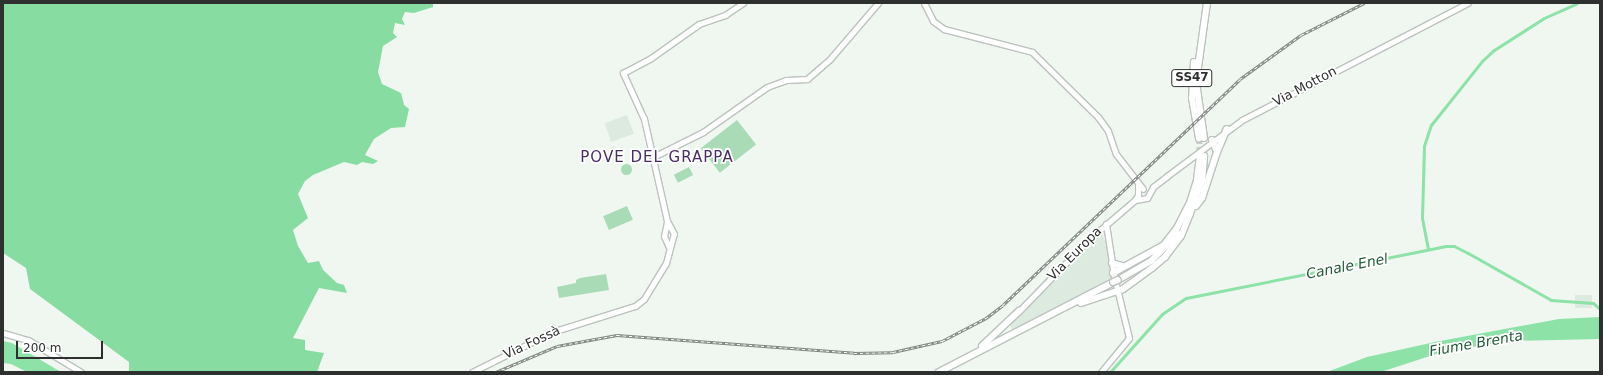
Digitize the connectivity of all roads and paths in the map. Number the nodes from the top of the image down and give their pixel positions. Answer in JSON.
{"nodes":[{"id":1,"x":742,"y":3,"type":"edge"},
{"id":2,"x":878,"y":3,"type":"edge"},
{"id":3,"x":924,"y":3,"type":"edge"},
{"id":4,"x":1206,"y":3,"type":"edge"},
{"id":5,"x":1468,"y":3,"type":"edge"},
{"id":6,"x":1227,"y":130,"type":"junction"},
{"id":7,"x":1201,"y":138,"type":"tunnel mouth"},
{"id":8,"x":1212,"y":140,"type":"junction"},
{"id":9,"x":651,"y":149,"type":"junction"},
{"id":10,"x":666,"y":149,"type":"junction"},
{"id":11,"x":1216,"y":152,"type":"junction"},
{"id":12,"x":653,"y":157,"type":"junction"},
{"id":13,"x":1143,"y":192,"type":"junction"},
{"id":14,"x":1143,"y":199,"type":"junction"},
{"id":15,"x":1135,"y":200,"type":"junction"},
{"id":16,"x":1191,"y":213,"type":"junction"},
{"id":17,"x":1115,"y":216,"type":"junction"},
{"id":18,"x":1105,"y":225,"type":"junction"},
{"id":19,"x":668,"y":231,"type":"junction"},
{"id":20,"x":673,"y":238,"type":"junction"},
{"id":21,"x":667,"y":239,"type":"junction"},
{"id":22,"x":1108,"y":239,"type":"junction"},
{"id":23,"x":1164,"y":245,"type":"junction"},
{"id":24,"x":669,"y":247,"type":"junction"},
{"id":25,"x":1112,"y":263,"type":"junction"},
{"id":26,"x":1122,"y":266,"type":"junction"},
{"id":27,"x":1115,"y":278,"type":"junction"},
{"id":28,"x":1118,"y":291,"type":"junction"},
{"id":29,"x":1064,"y":308,"type":"junction"},
{"id":30,"x":1019,"y":311,"type":"joint"},
{"id":31,"x":3,"y":333,"type":"edge"},
{"id":32,"x":995,"y":342,"type":"junction"},
{"id":33,"x":970,"y":355,"type":"junction"},
{"id":34,"x":81,"y":372,"type":"edge"},
{"id":35,"x":472,"y":372,"type":"edge"},
{"id":36,"x":938,"y":372,"type":"edge"},
{"id":37,"x":1101,"y":372,"type":"edge"}],
"edges":[{"from":1,"to":9,"type":"main road"},
{"from":2,"to":10,"type":"main road"},
{"from":3,"to":13,"type":"main road"},
{"from":4,"to":7,"type":"highway","number":"SS47"},
{"from":5,"to":6,"type":"main road","name":"Via Motton"},
{"from":6,"to":8,"type":"main road","name":"Via Motton"},
{"from":6,"to":11,"type":"highway"},
{"from":8,"to":11,"type":"highway"},
{"from":8,"to":13,"type":"main road","name":"Via Motton"},
{"from":9,"to":10,"type":"main road"},
{"from":9,"to":12,"type":"main road"},
{"from":10,"to":12,"type":"main road"},
{"from":11,"to":16,"type":"highway"},
{"from":12,"to":19,"type":"main road"},
{"from":13,"to":14,"type":"main road"},
{"from":13,"to":14,"type":"main road"},
{"from":13,"to":15,"type":"main road","name":"Via Europa"},
{"from":14,"to":15,"type":"main road"},
{"from":15,"to":17,"type":"main road","name":"Via Europa"},
{"from":16,"to":23,"type":"highway"},
{"from":16,"to":27,"type":"highway"},
{"from":16,"to":28,"type":"highway"},
{"from":17,"to":18,"type":"main road","name":"Via Europa"},
{"from":17,"to":22,"type":"main road"},
{"from":18,"to":22,"type":"main road"},
{"from":18,"to":30,"type":"main road","name":"Via Europa"},
{"from":19,"to":20,"type":"main road"},
{"from":19,"to":21,"type":"main road"},
{"from":20,"to":21,"type":"main road"},
{"from":20,"to":24,"type":"main road","name":"Via Fossà"},
{"from":21,"to":24,"type":"main road"},
{"from":22,"to":25,"type":"main road"},
{"from":23,"to":26,"type":"highway"},
{"from":23,"to":27,"type":"highway"},
{"from":24,"to":35,"type":"main road","name":"Via Fossà"},
{"from":25,"to":26,"type":"highway"},
{"from":25,"to":27,"type":"main road"},
{"from":26,"to":27,"type":"highway"},
{"from":27,"to":28,"type":"main road"},
{"from":27,"to":29,"type":"highway"},
{"from":27,"to":32,"type":"highway"},
{"from":28,"to":29,"type":"highway"},
{"from":28,"to":37,"type":"main road"},
{"from":29,"to":32,"type":"highway"},
{"from":30,"to":33,"type":"highway"},
{"from":31,"to":34,"type":"main road"},
{"from":32,"to":33,"type":"highway"},
{"from":33,"to":36,"type":"highway"}]}
